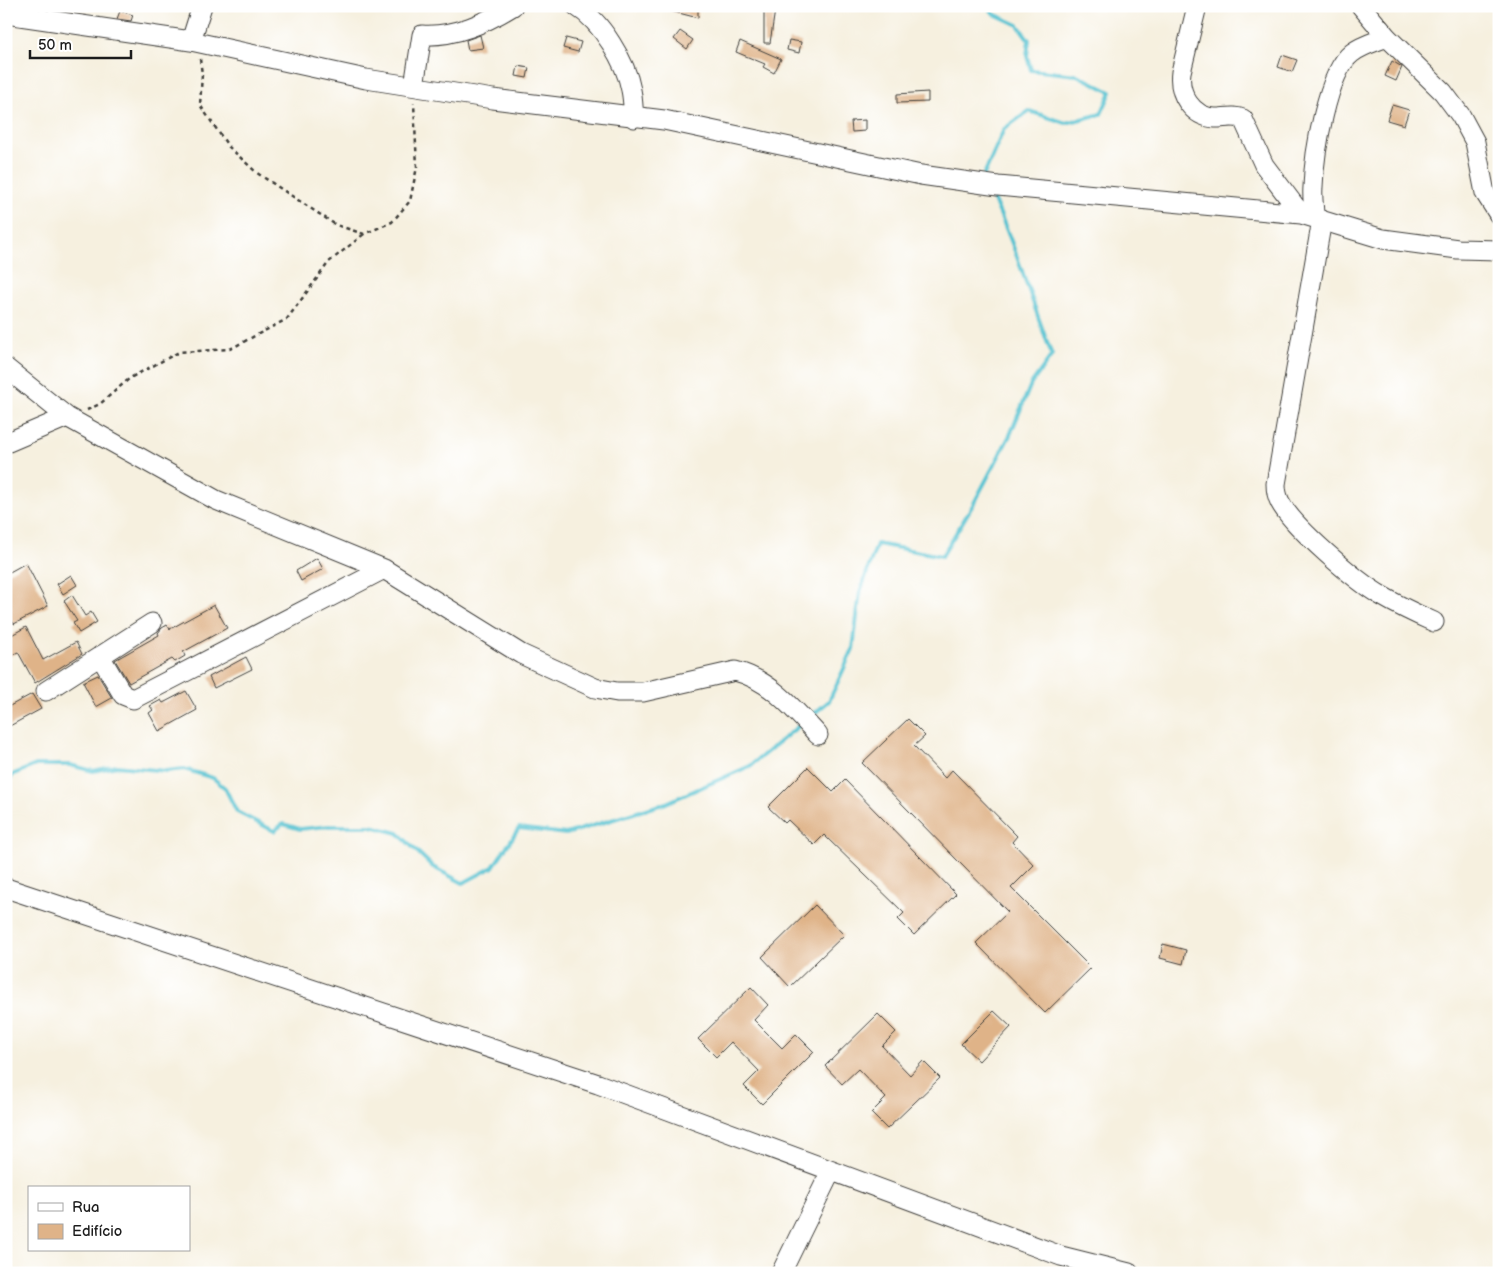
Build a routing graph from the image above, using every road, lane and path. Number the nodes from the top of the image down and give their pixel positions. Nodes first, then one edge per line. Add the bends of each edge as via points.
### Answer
1 (202, 6) edge
2 (513, 6) edge
3 (576, 6) edge
4 (1197, 6) edge
5 (1361, 6) edge
6 (6, 14) edge
7 (1387, 37) junction
8 (191, 41) junction
9 (414, 86) junction
10 (634, 118) junction
11 (1499, 215) edge
12 (1312, 217) junction
13 (364, 234) junction
14 (1499, 250) edge
15 (6, 368) edge
16 (67, 417) junction
17 (6, 443) edge
18 (384, 569) junction
19 (1434, 622) dead end
20 (152, 623) dead end
21 (100, 656) junction
22 (46, 691) dead end
23 (813, 730) dead end
24 (6, 888) edge
25 (831, 1171) junction
26 (781, 1273) edge
27 (1129, 1273) edge

1 - 8 street
2 - 9 street via 474,26 442,36 422,35
3 - 10 street via 608,38 632,91
4 - 12 street via 1180,72 1181,91 1192,107 1204,115 1243,119 1264,165
5 - 7 street
6 - 8 street
7 - 11 street via 1443,92 1461,116 1475,142 1485,193
7 - 12 street via 1352,53 1336,74 1329,92 1314,168
8 - 9 street via 366,79
8 - 13 path via 200,57 200,105 228,146 257,173 336,225
9 - 10 street
9 - 13 path via 417,167 410,201 392,222
10 - 12 street via 685,124 921,175 989,185
12 - 14 street via 1383,239 1458,249
12 - 19 street via 1276,494 1288,514 1317,544 1359,579 1380,596
13 - 16 path via 329,262 287,319 230,349 179,352 130,378 100,404
15 - 16 street
16 - 17 street
16 - 18 street via 216,500
18 - 21 street via 133,699 123,695
18 - 23 street via 521,654 595,688 643,692 734,671 761,681
20 - 21 street
21 - 22 street
24 - 25 street via 598,1084
25 - 26 street
25 - 27 street via 1061,1256

